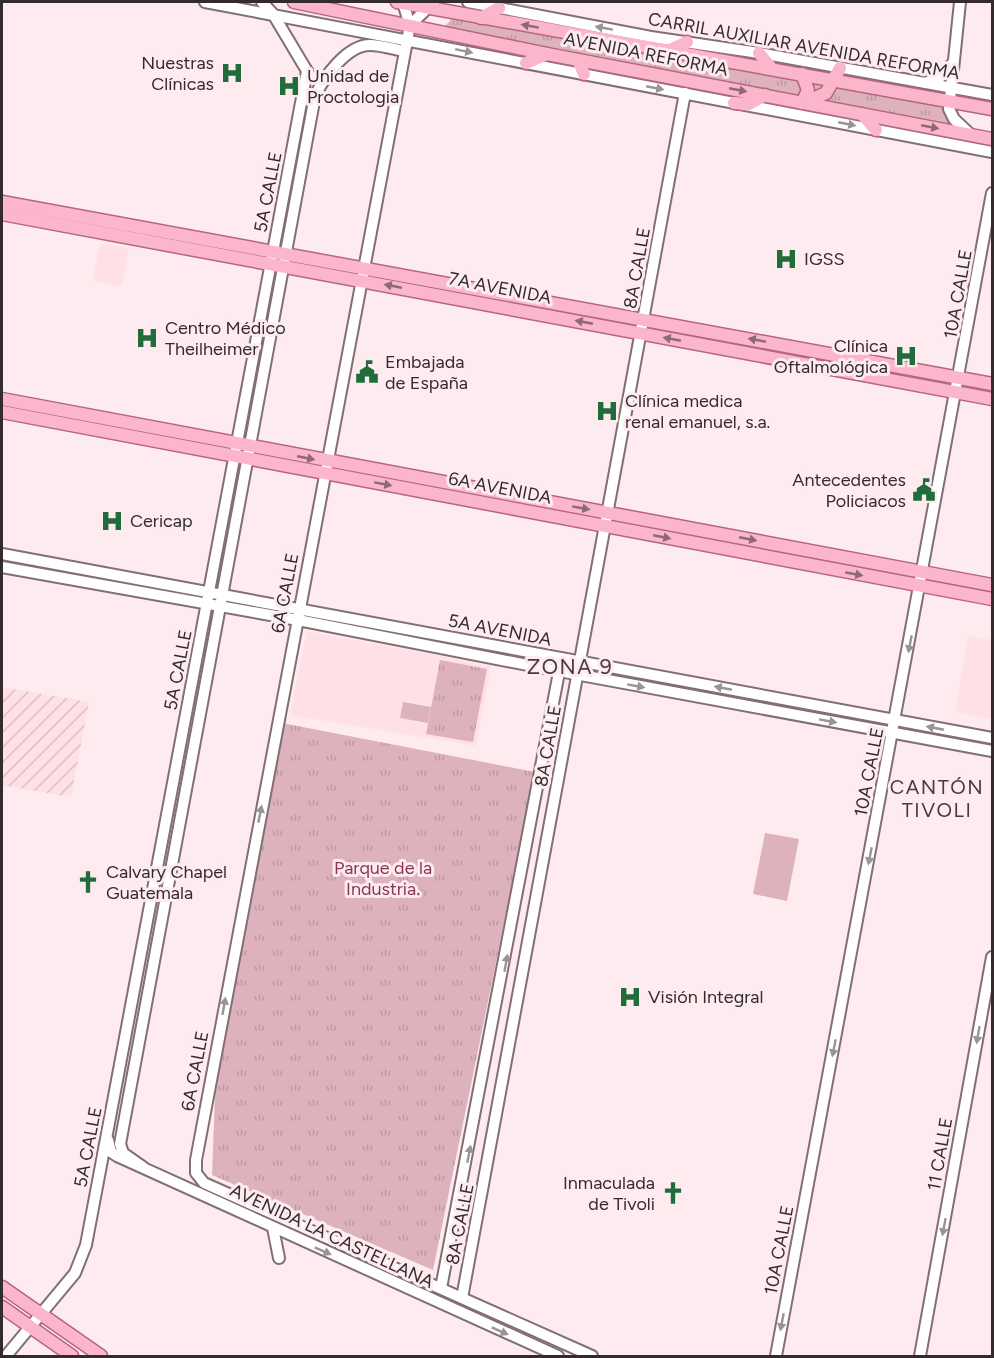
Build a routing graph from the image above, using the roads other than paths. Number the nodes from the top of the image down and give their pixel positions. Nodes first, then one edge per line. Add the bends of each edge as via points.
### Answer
1 (205, 2) edge
2 (262, 2) edge
3 (294, 2) edge
4 (400, 2) edge
5 (468, 2) edge
6 (960, 2) edge
7 (432, 5) edge
8 (499, 8) junction
9 (273, 14) junction
10 (482, 18) junction
11 (410, 25) junction
12 (406, 40) junction
13 (687, 42) junction
14 (404, 51) junction
15 (668, 51) junction
16 (759, 53) junction
17 (547, 54) junction
18 (578, 60) junction
19 (526, 63) junction
20 (953, 63) junction
21 (772, 69) junction
22 (307, 71) junction
23 (584, 74) junction
24 (802, 74) junction
25 (838, 74) junction
26 (922, 83) junction
27 (685, 93) junction
28 (950, 94) junction
29 (765, 95) junction
30 (993, 95) edge
31 (315, 96) junction
32 (734, 103) junction
33 (802, 103) junction
34 (993, 109) edge
35 (862, 114) junction
36 (876, 130) junction
37 (969, 134) junction
38 (993, 139) edge
39 (993, 151) edge
40 (993, 193) edge
41 (2, 202) edge
42 (2, 214) edge
43 (279, 254) junction
44 (277, 267) junction
45 (362, 274) junction
46 (644, 319) junction
47 (642, 333) junction
48 (959, 377) junction
49 (993, 384) edge
50 (957, 393) junction
51 (2, 399) edge
52 (993, 399) edge
53 (2, 412) edge
54 (243, 445) junction
55 (241, 458) junction
56 (326, 468) junction
57 (608, 513) junction
58 (605, 526) junction
59 (2, 554) edge
60 (2, 567) edge
61 (923, 572) junction
62 (993, 585) edge
63 (921, 586) junction
64 (209, 593) junction
65 (221, 595) junction
66 (993, 599) edge
67 (207, 604) junction
68 (219, 607) junction
69 (298, 615) junction
70 (562, 658) junction
71 (580, 662) junction
72 (560, 672) junction
73 (578, 675) junction
74 (751, 693) junction
75 (749, 706) junction
76 (895, 720) junction
77 (893, 733) junction
78 (993, 738) edge
79 (993, 751) edge
80 (993, 957) edge
81 (107, 1133) junction
82 (143, 1167) junction
83 (195, 1167) joint
84 (297, 1223) junction
85 (273, 1228) junction
86 (290, 1236) junction
87 (279, 1258) dead end
88 (2, 1287) edge
89 (441, 1288) junction
90 (418, 1293) junction
91 (462, 1298) junction
92 (2, 1307) edge
93 (40, 1314) junction
94 (30, 1327) junction
95 (6, 1356) edge
96 (72, 1356) edge
97 (101, 1356) edge
98 (558, 1356) edge
99 (592, 1356) edge
100 (776, 1356) edge
101 (920, 1356) edge

1 - 9 street
2 - 9 street, 5A CALLE
3 - 11 main road, AVENIDA REFORMA
4 - 7 main road, AVENIDA REFORMA
4 - 11 street
5 - 8 street, CARRIL AUXILIAR AVENIDA REFORMA
6 - 20 street
7 - 10 main road, AVENIDA REFORMA
7 - 11 street
8 - 10 main road
13 -> 8 street, CARRIL AUXILIAR AVENIDA REFORMA
9 - 12 street
9 - 22 street, 5A CALLE
15 -> 10 main road, AVENIDA REFORMA
11 - 12 street, 6A CALLE
11 - 17 main road, AVENIDA REFORMA
12 - 14 street, 6A CALLE
12 -> 19 street
13 - 15 main road
13 - 16 street, CARRIL AUXILIAR AVENIDA REFORMA
14 - 31 street, 5A CALLE via 373,45 359,47 331,72
14 - 45 street, 6A CALLE
15 - 21 main road, AVENIDA REFORMA
16 - 21 main road
16 - 25 street, CARRIL AUXILIAR AVENIDA REFORMA
17 - 18 main road, AVENIDA REFORMA
17 - 19 main road
18 - 23 main road
18 -> 29 main road, AVENIDA REFORMA
19 - 23 street
20 - 26 street via 940,77
20 - 28 street
21 - 24 main road, AVENIDA REFORMA
22 - 31 street, 5A CALLE
22 - 43 street, 5A CALLE
23 -> 27 street
24 - 25 main road, AVENIDA REFORMA
24 - 33 main road via 808,90
25 - 26 street, CARRIL AUXILIAR AVENIDA REFORMA
25 - 28 main road, AVENIDA REFORMA
25 - 33 main road via 821,97
26 - 28 street, CARRIL AUXILIAR AVENIDA REFORMA
27 - 32 street
27 - 46 street, 8A CALLE
28 - 30 street, CARRIL AUXILIAR AVENIDA REFORMA
28 - 34 main road, AVENIDA REFORMA
28 - 37 street via 951,114
29 - 32 main road via 749,104
29 - 33 main road, AVENIDA REFORMA
31 - 43 street, 5A CALLE
32 -> 36 street
33 - 35 main road, AVENIDA REFORMA
35 - 36 main road
35 -> 37 main road, AVENIDA REFORMA
36 - 39 street
37 - 38 main road, AVENIDA REFORMA
37 - 39 street
40 - 48 street, 10A CALLE
41 - 43 main road, 7A AVENIDA
42 - 44 main road, 7A AVENIDA
43 - 44 street, 5A CALLE
43 - 45 main road, 7A AVENIDA
44 - 45 main road, 7A AVENIDA
44 - 54 street, 5A CALLE
45 - 46 main road, 7A AVENIDA
47 -> 45 main road, 7A AVENIDA
45 - 56 street, 6A CALLE
46 - 47 street, 8A CALLE
48 -> 46 main road, 7A AVENIDA
50 -> 47 main road, 7A AVENIDA
47 - 57 street, 8A CALLE
48 - 49 main road, 7A AVENIDA
48 - 50 street, 10A CALLE
50 - 52 main road, 7A AVENIDA
50 - 61 street, 10A CALLE
51 - 54 main road, 6A AVENIDA
53 - 55 main road, 6A AVENIDA
54 - 55 street, 5A CALLE
54 -> 56 main road, 6A AVENIDA
55 - 56 main road, 6A AVENIDA
55 - 64 street, 5A CALLE
55 - 65 street, 5A CALLE
56 -> 57 main road, 6A AVENIDA
56 -> 58 main road, 6A AVENIDA
56 - 69 street, 6A CALLE
57 - 58 street, 8A CALLE
57 -> 61 main road, 6A AVENIDA
58 -> 63 main road, 6A AVENIDA
58 - 71 street, 8A CALLE
59 - 64 street, 5A AVENIDA
60 - 67 street, 5A AVENIDA
61 - 62 main road, 6A AVENIDA
61 - 63 street, 10A CALLE
63 - 66 main road, 6A AVENIDA
63 -> 76 street, 10A CALLE
64 - 65 street, 5A AVENIDA
64 - 67 street, 5A CALLE
65 - 68 street, 5A CALLE
65 - 69 street, 5A AVENIDA
67 - 68 street, 5A AVENIDA
67 - 81 street, 5A CALLE
68 - 69 street, 5A AVENIDA
68 - 82 street, 5A CALLE via 120,1144 123,1153
69 - 70 street, 5A AVENIDA
69 - 72 street, 5A AVENIDA
83 -> 69 street, 6A CALLE
70 - 71 street, 5A AVENIDA
70 - 72 street, 8A CALLE
71 - 73 street, 8A CALLE
74 -> 71 street, 5A AVENIDA
72 - 73 street, 5A AVENIDA
89 -> 72 street, 8A CALLE
73 -> 75 street, 5A AVENIDA
73 - 91 street, 8A CALLE
74 - 75 street
74 - 76 street, 5A AVENIDA
75 -> 77 street, 5A AVENIDA
76 - 77 street, 10A CALLE
78 -> 76 street, 5A AVENIDA
77 - 79 street, 5A AVENIDA
77 -> 100 street, 10A CALLE
80 -> 101 street, 11 CALLE
81 - 82 street, AVENIDA LA CASTELLANA via 113,1154
81 - 93 street, 5A CALLE via 86,1245 75,1273
82 - 85 street, AVENIDA LA CASTELLANA
83 - 84 street, AVENIDA LA CASTELLANA via 204,1183
84 - 86 street via 289,1226
84 - 89 street, AVENIDA LA CASTELLANA
85 - 86 street, AVENIDA LA CASTELLANA
85 - 87 street
86 -> 90 street, AVENIDA LA CASTELLANA
88 - 93 main road
89 - 90 street
89 - 91 street, AVENIDA LA CASTELLANA
90 - 91 street via 448,1301
90 -> 98 street, AVENIDA LA CASTELLANA
91 - 99 street, AVENIDA LA CASTELLANA
92 - 94 main road
93 - 94 street, 5A CALLE
93 - 97 main road
94 - 95 street, 5A CALLE
94 - 96 main road

